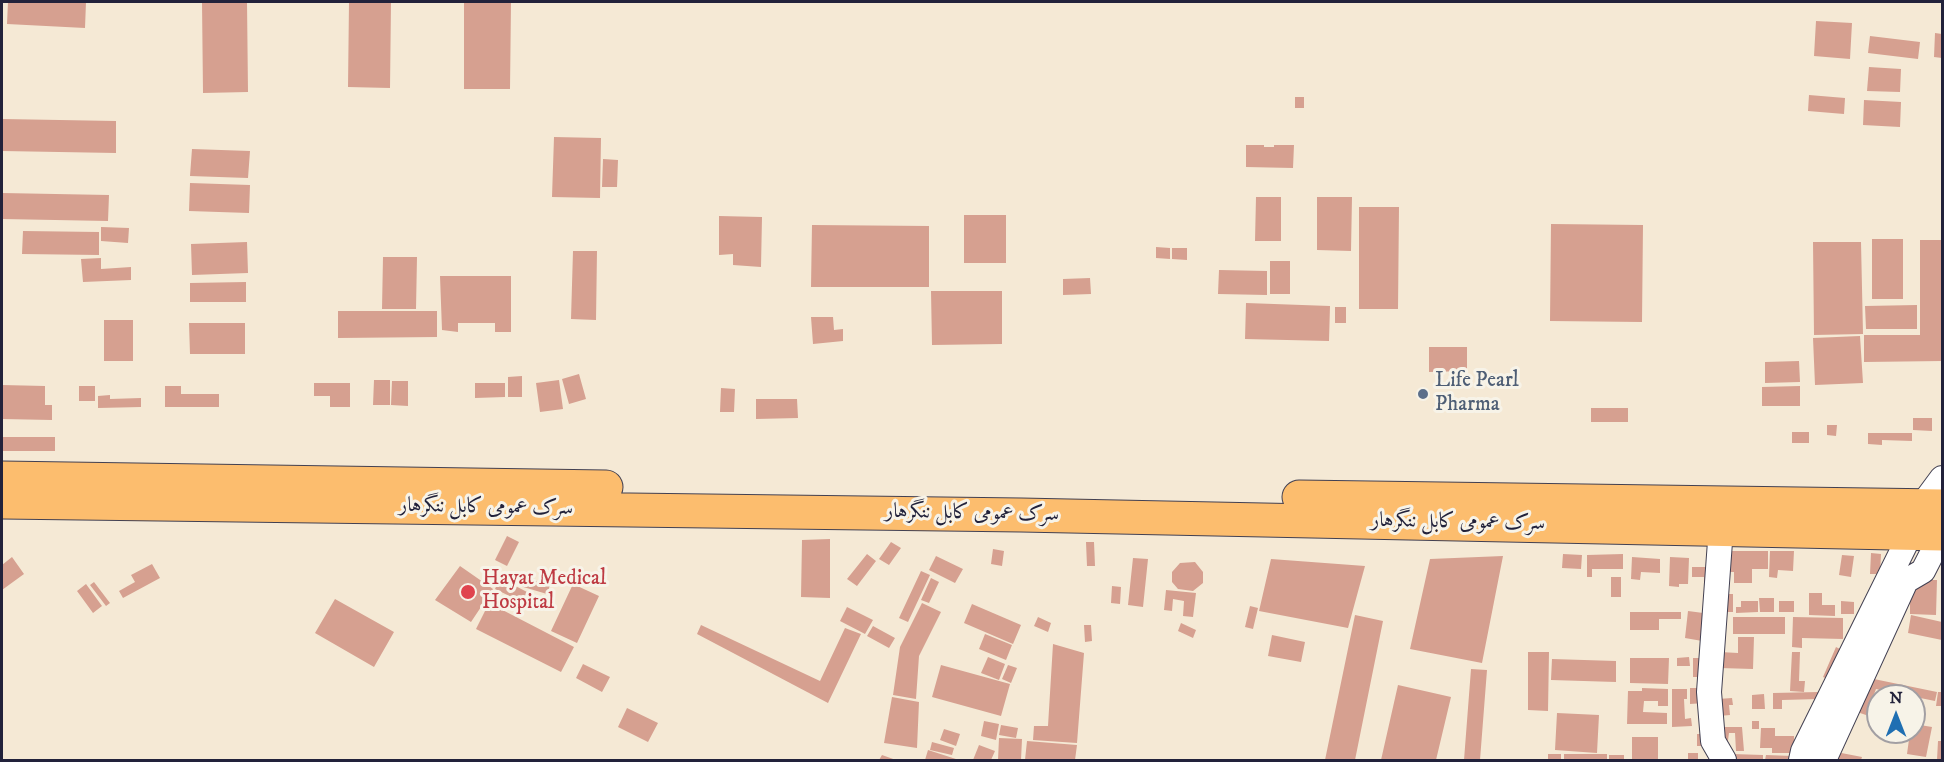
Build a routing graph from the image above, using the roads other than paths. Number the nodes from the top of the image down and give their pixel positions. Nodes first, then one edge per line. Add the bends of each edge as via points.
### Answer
1 (2, 478) edge
2 (1942, 478) edge
3 (300, 494) junction
4 (2, 502) edge
5 (1388, 510) junction
6 (1925, 514) edge
7 (1721, 528) junction
8 (1942, 534) edge
9 (1724, 760) edge
10 (1801, 760) edge
11 (1824, 760) edge

1 - 3 highway, سرک عمومی کابل ننگرهار via 120,481
2 - 6 street
3 - 4 highway, سرک عمومی کابل ننگرهار
3 - 5 highway, سرک عمومی کابل ننگرهار
5 - 6 highway, سرک عمومی کابل ننگرهار
5 - 7 highway, سرک عمومی کابل ننگرهار
6 - 7 highway, سرک عمومی کابل ننگرهار
6 - 8 highway, سرک عمومی کابل ننگرهار
6 - 10 street
7 - 9 street via 1709,692 1713,741
8 - 11 street via 1923,571 1906,581

